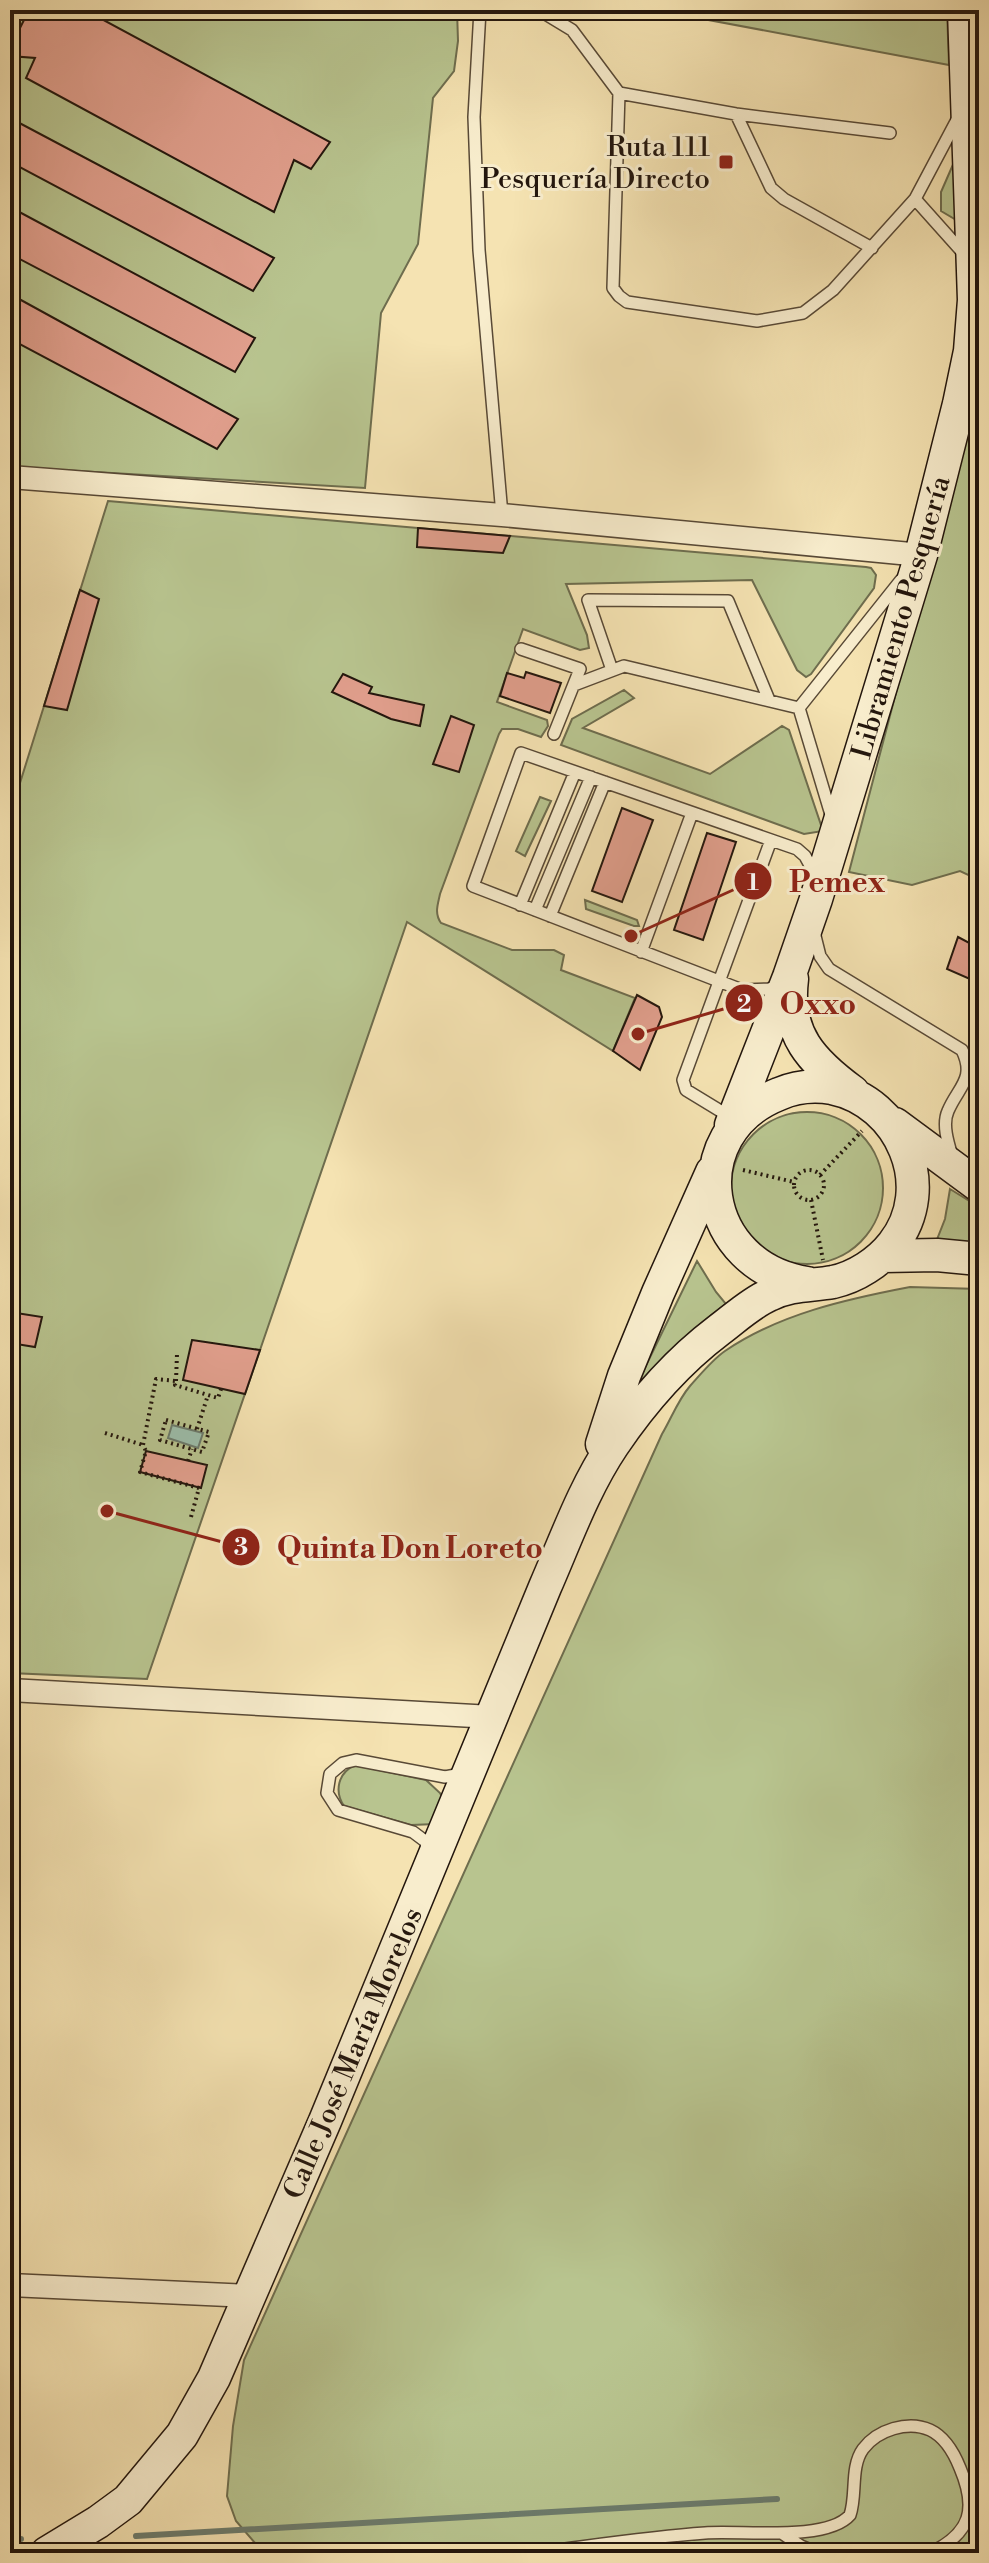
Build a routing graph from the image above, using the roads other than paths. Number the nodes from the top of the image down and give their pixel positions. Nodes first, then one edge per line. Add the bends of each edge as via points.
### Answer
1 (480, 10) edge
2 (539, 10) edge
3 (964, 10) edge
4 (619, 93) junction
5 (968, 98) junction
6 (736, 114) junction
7 (890, 133) dead end
8 (915, 199) junction
9 (872, 248) junction
10 (974, 265) junction
11 (10, 477) edge
12 (502, 515) junction
13 (921, 555) junction
14 (521, 649) dead end
15 (612, 670) junction
16 (574, 685) junction
17 (769, 700) junction
18 (799, 708) junction
19 (554, 734) dead end
20 (575, 772) junction
21 (591, 777) junction
22 (605, 782) junction
23 (692, 813) junction
24 (771, 840) junction
25 (824, 840) junction
26 (791, 847) junction
27 (818, 892) junction
28 (520, 905) junction
29 (535, 910) junction
30 (550, 916) junction
31 (641, 952) junction
32 (792, 969) junction
33 (721, 983) junction
34 (742, 990) junction
35 (765, 1038) junction
36 (879, 1112) junction
37 (723, 1147) junction
38 (971, 1180) edge
39 (883, 1256) junction
40 (979, 1259) edge
41 (817, 1283) junction
42 (583, 1500) junction
43 (10, 1690) edge
44 (492, 1717) junction
45 (472, 1767) junction
46 (432, 1862) junction
47 (10, 2285) edge
48 (250, 2296) junction
49 (783, 2534) junction
50 (47, 2553) edge
51 (533, 2553) edge
52 (818, 2553) edge
53 (930, 2553) edge

1 - 12 lane via 474,117 479,250
2 - 4 lane via 572,30
3 - 5 main road, Libramiento Pesquería
4 - 6 lane
4 - 9 lane via 613,288 627,302 757,321 803,313
5 - 8 lane
5 - 10 main road, Libramiento Pesquería
6 - 7 lane
6 - 9 lane via 771,188
8 - 9 lane
8 - 10 lane
10 - 13 main road, Libramiento Pesquería via 970,351
11 - 12 street
12 - 13 street
13 - 18 lane
13 - 25 main road, Libramiento Pesquería
14 - 16 lane via 580,669
15 - 16 lane
15 - 17 lane via 624,666
15 - 17 lane via 588,600 728,601
16 - 19 lane
17 - 18 lane
18 - 25 lane
20 - 21 lane
20 - 28 lane
20 - 28 lane via 521,753 473,886
21 - 22 lane
21 - 29 lane
22 - 23 lane
22 - 30 lane
23 - 24 lane
23 - 31 lane
24 - 26 lane
24 - 33 lane
25 - 26 lane
25 - 27 main road, Libramiento Pesquería
26 - 27 lane via 805,856
27 - 32 main road, Libramiento Pesquería
27 - 38 lane via 816,946 829,969 962,1050 967,1078 946,1125 949,1148
28 - 29 lane
29 - 30 lane
30 - 31 lane
31 - 33 lane
32 - 34 lane via 776,987
32 - 35 main road
32 - 36 main road via 791,1004 806,1050
33 - 34 lane
33 - 37 lane via 683,1080
34 - 35 lane via 762,1009
35 - 37 main road
36 - 37 main road via 852,1094 831,1088 787,1091 748,1111
36 - 38 main road
36 - 39 main road via 907,1150 913,1187 905,1225
37 - 41 main road via 715,1190 729,1235 762,1269
37 - 42 main road via 624,1376
39 - 40 main road
39 - 41 main road via 860,1272
41 - 42 main road via 766,1296 693,1350 612,1446
42 - 44 main road, Calle José María Morelos
43 - 44 street
44 - 45 main road, Calle José María Morelos
45 - 46 main road, Calle José María Morelos
45 - 46 lane via 445,1777 353,1760 330,1774 327,1793 338,1810 420,1836
46 - 48 main road, Calle José María Morelos
47 - 48 street
48 - 50 main road, Calle José María Morelos via 199,2406 152,2473 113,2511
49 - 51 lane via 707,2532
49 - 52 lane
49 - 53 lane via 845,2521 853,2506 855,2472 863,2450 887,2431 916,2427 929,2429 949,2446 971,2501 962,2528

